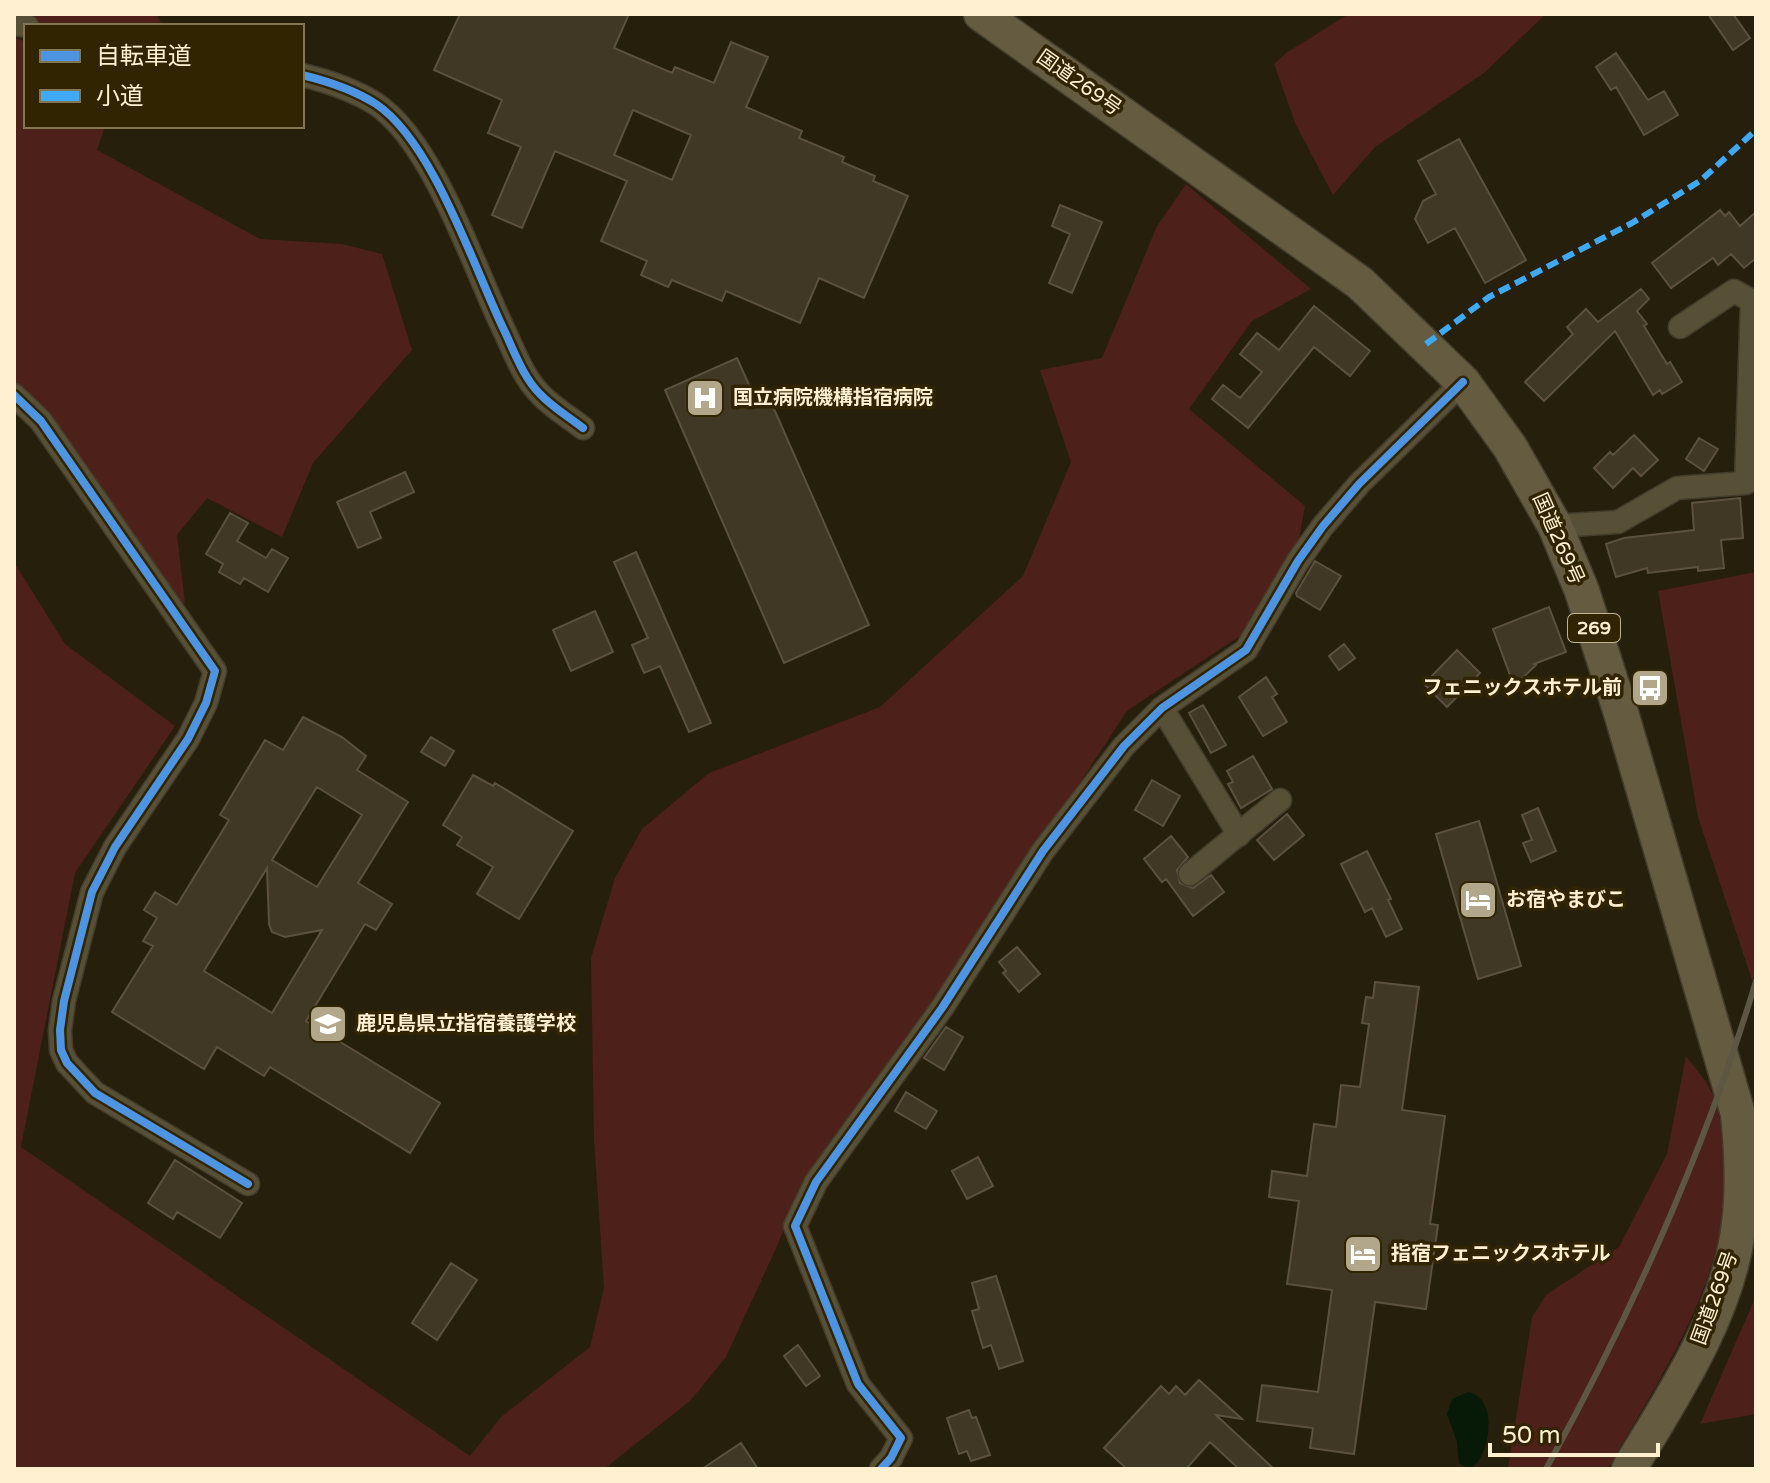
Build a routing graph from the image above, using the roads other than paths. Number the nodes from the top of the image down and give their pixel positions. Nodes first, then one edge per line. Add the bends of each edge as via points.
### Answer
1 (981, 14) edge
2 (304, 75) edge
3 (1680, 327) dead end
4 (1463, 382) junction
5 (14, 395) edge
6 (583, 428) dead end
7 (1555, 526) junction
8 (1162, 708) junction
9 (1280, 800) dead end
10 (1239, 835) junction
11 (1190, 874) dead end
12 (248, 1184) dead end
13 (881, 1469) edge
14 (1629, 1469) edge

1 - 4 highway, 国道269号 / 269 via 1360,283
2 - 6 street via 377,105 411,140 449,206 524,371 539,394
3 - 7 street via 1734,291 1752,301 1746,483 1677,488 1618,522
4 - 7 highway, 国道269号 / 269 via 1510,447
4 - 8 street via 1323,526 1246,650
5 - 12 street via 41,421 215,671 188,739 115,847 92,892 64,1001 61,1050 74,1074 95,1093
7 - 14 highway, 国道269号 / 269 via 1622,716 1738,1114 1742,1152 1738,1232 1727,1278 1705,1335
8 - 10 street
8 - 13 street via 1124,746 1043,851 942,1008 816,1182 795,1226 858,1384 901,1438
9 - 10 street
10 - 11 street

